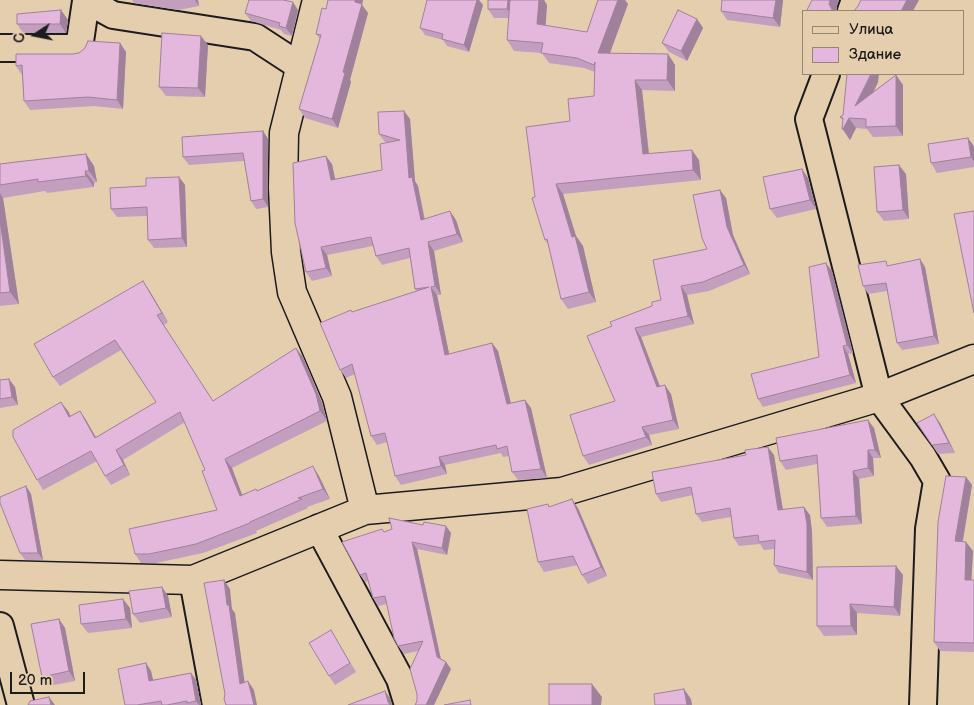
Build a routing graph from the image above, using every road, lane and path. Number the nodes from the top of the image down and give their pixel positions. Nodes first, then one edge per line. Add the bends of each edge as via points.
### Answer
1 (86, 0) edge
2 (317, 0) edge
3 (0, 48) edge
4 (301, 67) junction
5 (826, 75) edge
6 (974, 359) edge
7 (879, 397) junction
8 (365, 510) junction
9 (319, 528) junction
10 (0, 575) edge
11 (192, 580) junction
12 (0, 626) edge
13 (20, 705) edge
14 (216, 705) edge
15 (408, 705) edge
16 (923, 705) edge

1 - 3 street via 80,48
1 - 4 street via 113,15 256,37
2 - 4 street
4 - 8 street via 284,133 286,252 292,292 337,397
5 - 7 street via 808,119
6 - 7 street
7 - 8 street via 562,492
7 - 16 street via 937,481 929,529
8 - 9 street
9 - 11 street
9 - 15 street via 400,679
10 - 11 street
11 - 14 street
12 - 13 street

